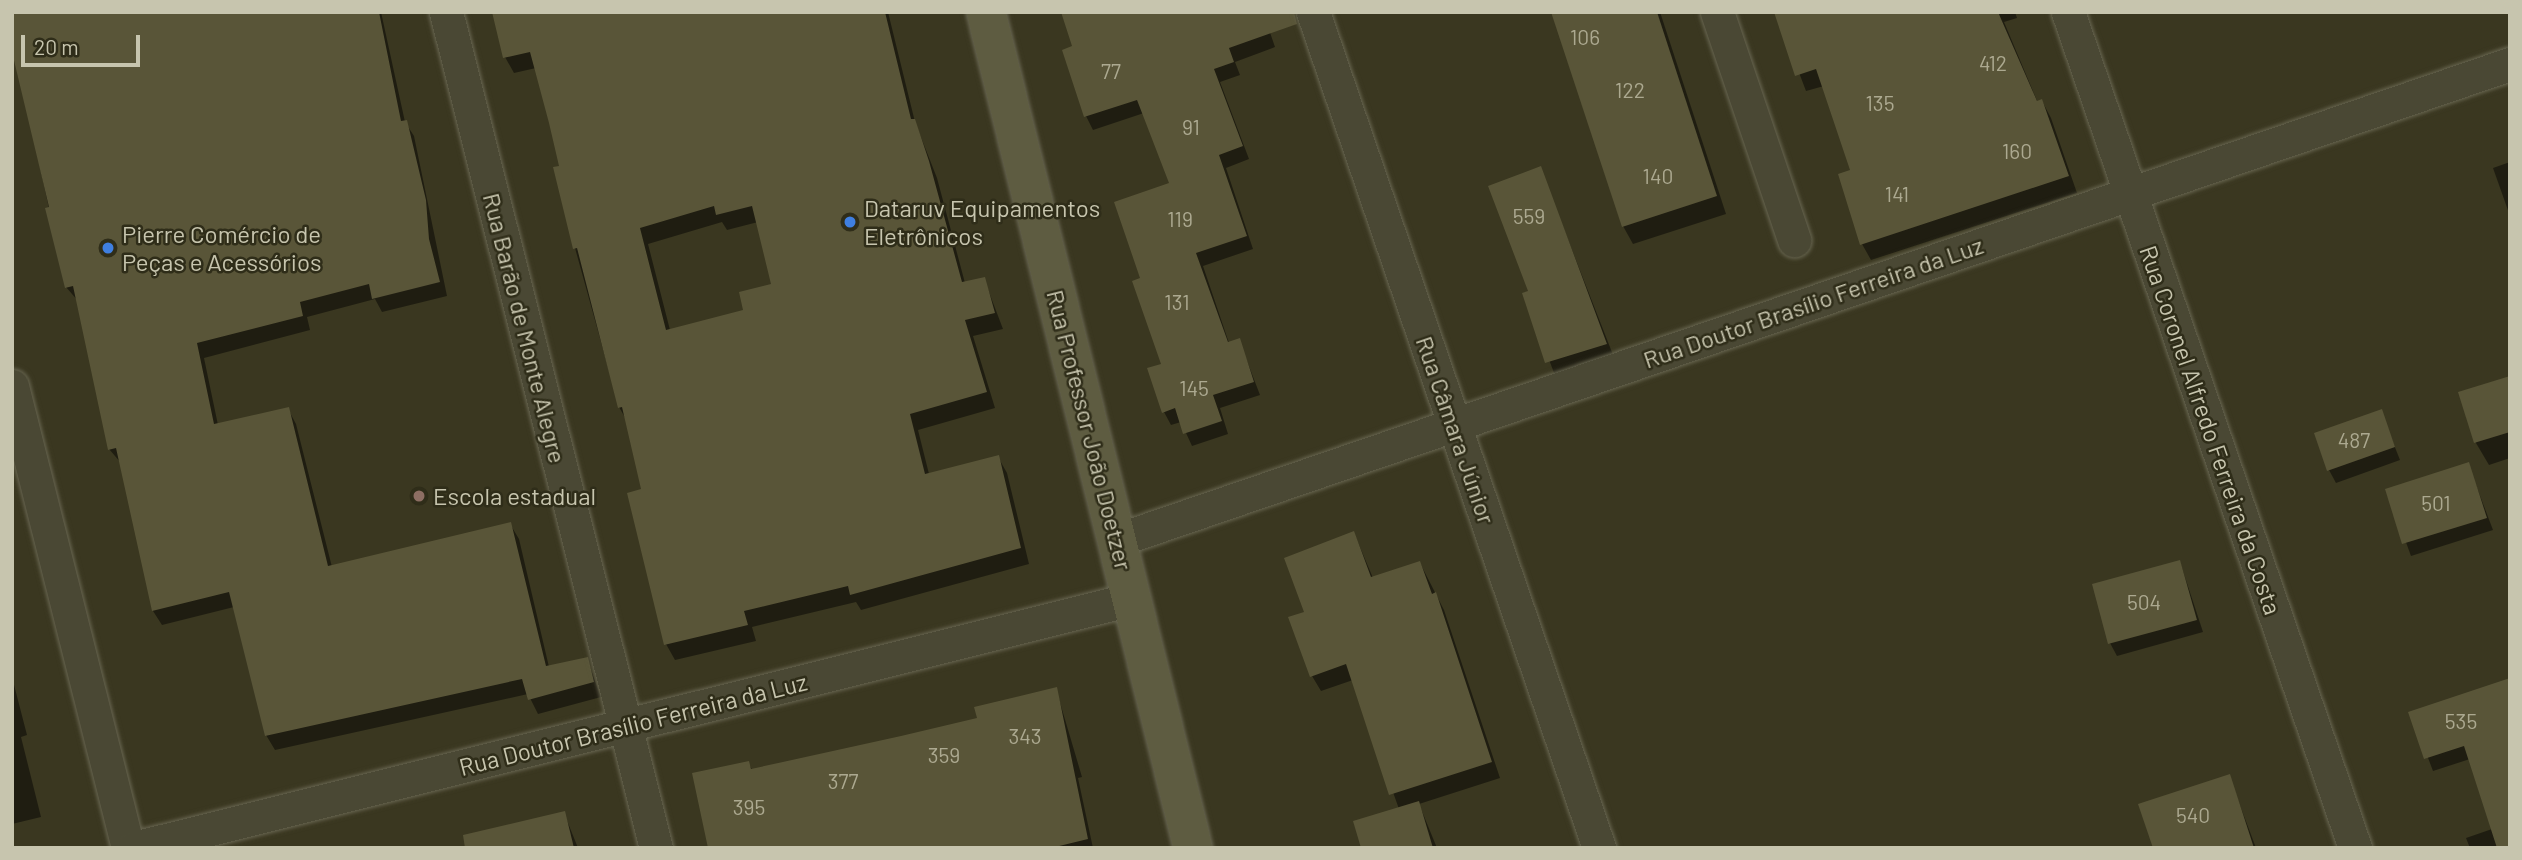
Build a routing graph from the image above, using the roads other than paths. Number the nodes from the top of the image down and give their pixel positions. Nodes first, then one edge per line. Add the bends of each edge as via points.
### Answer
1 (446, 12) edge
2 (986, 12) edge
3 (1313, 12) edge
4 (1717, 12) edge
5 (2067, 12) edge
6 (2510, 64) edge
7 (2130, 194) junction
8 (1794, 240) dead end
9 (12, 386) edge
10 (1454, 425) junction
11 (1117, 540) junction
12 (1132, 600) junction
13 (625, 725) junction
14 (128, 848) edge
15 (134, 848) edge
16 (656, 848) edge
17 (1194, 848) edge
18 (1599, 848) edge
19 (2355, 848) edge

1 - 13 street, Rua Barão de Monte Alegre
2 - 11 main road, Rua Professor João Doetzer
3 - 10 street, Rua Câmara Júnior
4 - 8 street
5 - 7 street, Rua Coronel Alfredo Ferreira da Costa
6 - 7 street, Rua Doutor Brasílio Ferreira da Luz
7 - 10 street, Rua Doutor Brasílio Ferreira da Luz
7 - 19 street, Rua Coronel Alfredo Ferreira da Costa
9 - 14 street
10 - 11 street, Rua Doutor Brasílio Ferreira da Luz
10 - 18 street, Rua Câmara Júnior
11 - 12 main road, Rua Professor João Doetzer
12 - 13 street, Rua Doutor Brasílio Ferreira da Luz
12 - 17 main road, Rua Professor João Doetzer
13 - 15 street, Rua Doutor Brasílio Ferreira da Luz
13 - 16 street, Rua Barão de Monte Alegre

